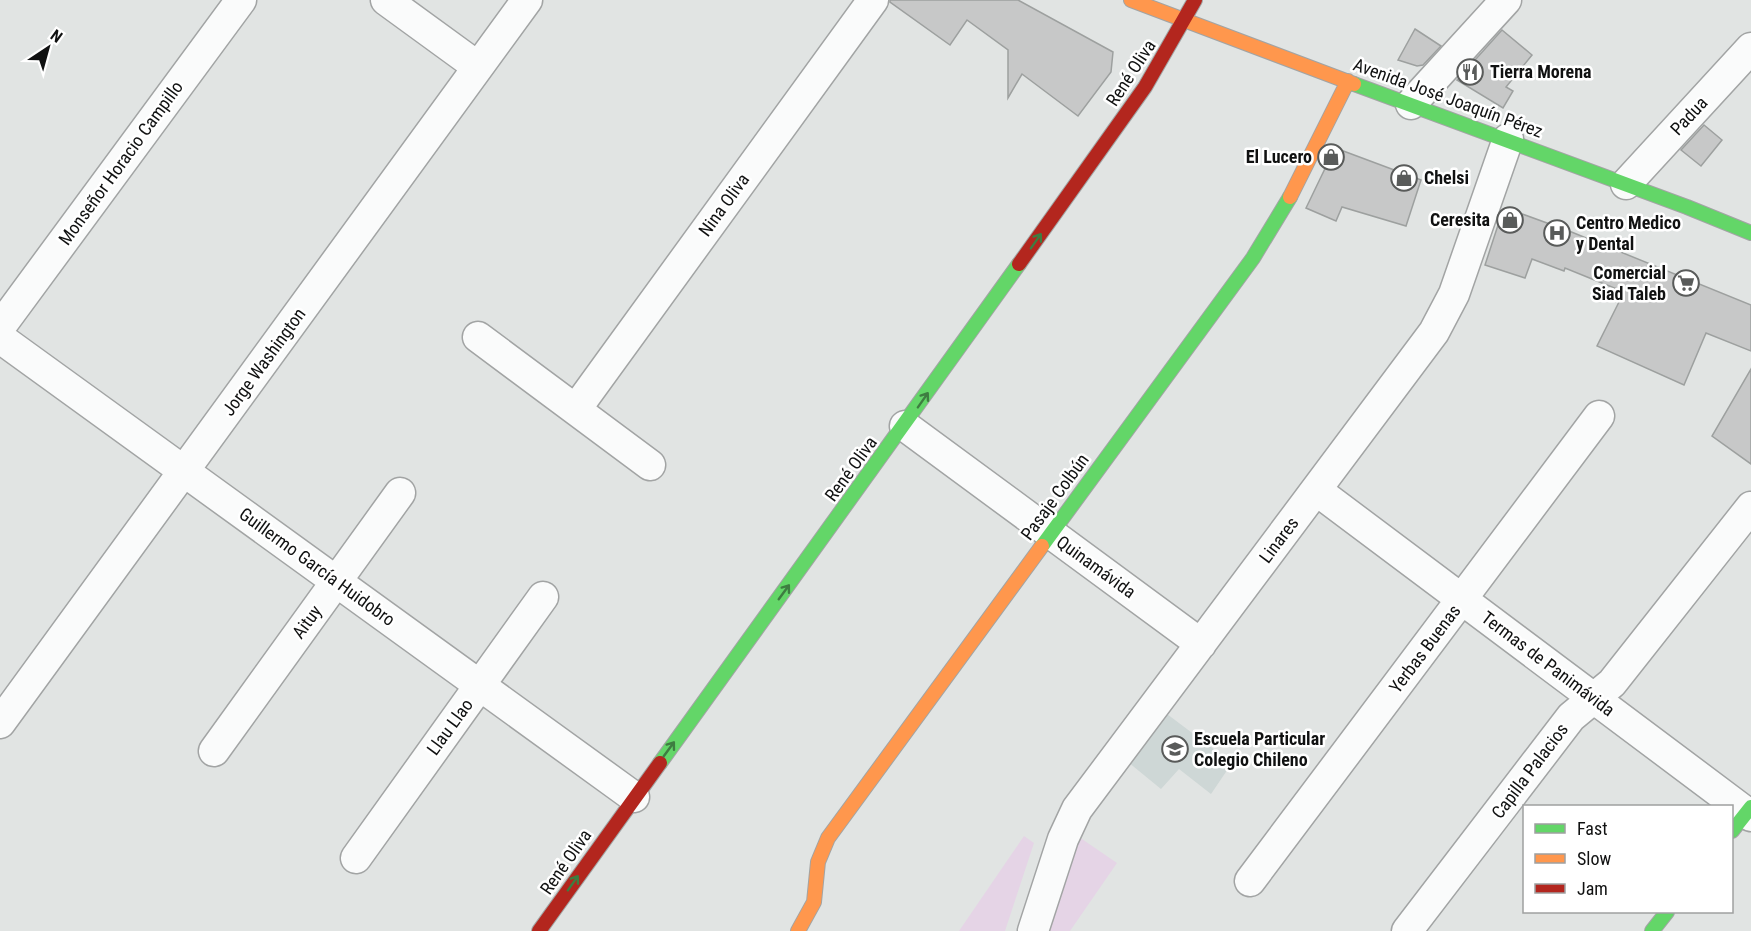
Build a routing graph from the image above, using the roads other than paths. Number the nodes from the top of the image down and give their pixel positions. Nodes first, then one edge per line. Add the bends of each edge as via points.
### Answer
1 (241, 0) edge
2 (386, 0) edge
3 (527, 0) edge
4 (873, 0) edge
5 (1131, 0) edge
6 (1195, 0) edge
7 (1506, 0) edge
8 (1183, 21) junction
9 (1751, 48) edge
10 (478, 67) junction
11 (1348, 81) junction
12 (1411, 104) junction
13 (1508, 139) junction
14 (1626, 184) junction
15 (1751, 234) edge
16 (0, 327) edge
17 (478, 337) dead end
18 (0, 338) edge
19 (576, 409) junction
20 (1599, 416) dead end
21 (904, 426) junction
22 (650, 465) dead end
23 (184, 471) junction
24 (1316, 490) junction
25 (400, 493) dead end
26 (1751, 507) edge
27 (1051, 533) junction
28 (337, 581) junction
29 (543, 597) dead end
30 (1462, 600) junction
31 (1201, 644) junction
32 (480, 685) junction
33 (1593, 698) junction
34 (0, 723) edge
35 (214, 751) dead end
36 (634, 796) junction
37 (1730, 805) edge
38 (1733, 808) edge
39 (1745, 817) edge
40 (356, 858) dead end
41 (1250, 881) dead end
42 (1666, 913) edge
43 (539, 931) edge
44 (798, 931) edge
45 (1033, 931) edge
46 (1407, 931) edge
47 (1652, 931) edge

1 - 16 street, Monseñor Horacio Campillo
2 - 10 street
3 - 10 street, Jorge Washington
4 - 19 street, Nina Oliva
5 - 8 street, Avenida José Joaquín Pérez
6 - 8 street, René Oliva
7 - 12 street
8 - 11 street, Avenida José Joaquín Pérez
21 -> 8 street, René Oliva via 1145,87
9 - 14 street, Padua
10 - 23 street, Jorge Washington
11 - 12 street, Avenida José Joaquín Pérez
11 - 27 street, Pasaje Colbún via 1268,236
12 - 13 street, Avenida José Joaquín Pérez
13 - 14 street, Avenida José Joaquín Pérez
13 - 24 street, Linares via 1445,314
14 - 15 street, Avenida José Joaquín Pérez
17 - 19 street
18 - 23 street, Guillermo García Huidobro
19 - 22 street
20 - 30 street, Yerbas Buenas
21 - 27 street, Quinamávida
36 -> 21 street, René Oliva
23 - 28 street, Guillermo García Huidobro
23 - 34 street, Jorge Washington
24 - 30 street, Termas de Panimávida
24 - 31 street, Linares
25 - 28 street, Aituy
26 - 33 street, Capilla Palacios via 1612,683
27 - 31 street, Quinamávida
27 - 44 street, Pasaje Colbún via 822,847 812,908
28 - 32 street, Guillermo García Huidobro
28 - 35 street, Aituy
29 - 32 street, Llau Llao
30 - 33 street, Termas de Panimávida
30 - 41 street, Yerbas Buenas
31 - 45 street, Linares via 1077,809
32 - 36 street, Guillermo García Huidobro
32 - 40 street, Llau Llao
33 - 37 street, Termas de Panimávida
33 - 46 street, Capilla Palacios via 1571,717
43 -> 36 street, René Oliva
38 - 39 street, Termas de Panimávida
42 - 47 street

